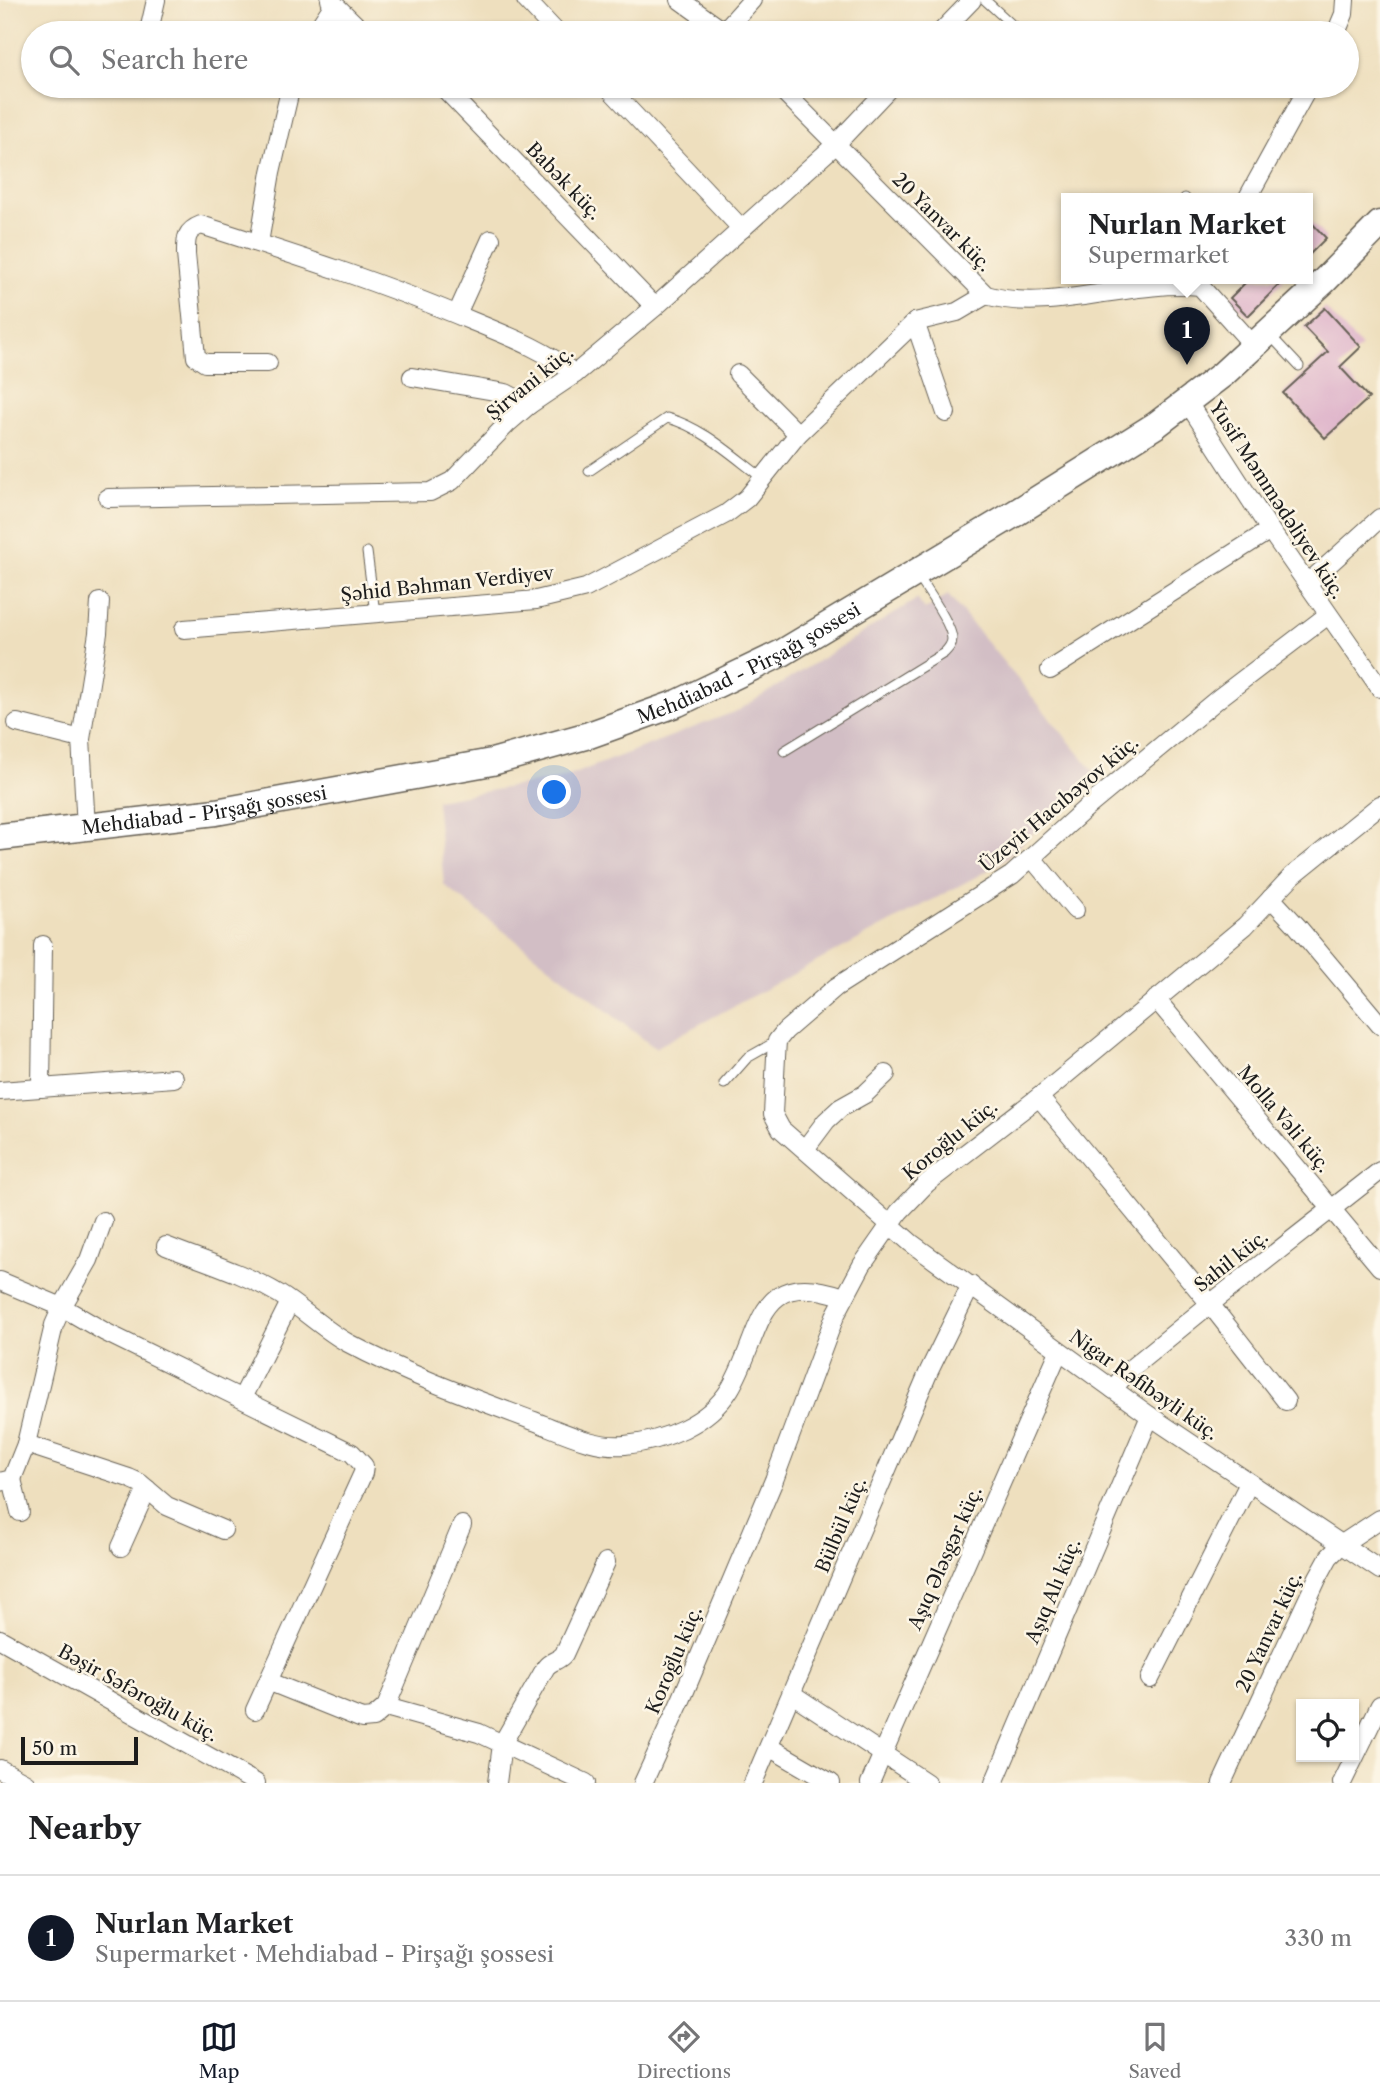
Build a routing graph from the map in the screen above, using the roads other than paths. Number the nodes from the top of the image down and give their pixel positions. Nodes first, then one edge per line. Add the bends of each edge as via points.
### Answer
1 (156, 0) edge
2 (526, 0) edge
3 (680, 0) edge
4 (752, 0) edge
5 (972, 0) edge
6 (985, 0) edge
7 (1345, 0) edge
8 (332, 2) edge
9 (151, 21) edge
10 (322, 21) edge
11 (352, 21) edge
12 (546, 21) edge
13 (710, 21) edge
14 (734, 21) edge
15 (952, 21) edge
16 (1008, 21) edge
17 (1341, 21) edge
18 (288, 98) edge
19 (454, 98) edge
20 (618, 98) edge
21 (790, 98) edge
22 (880, 98) edge
23 (1302, 98) edge
24 (835, 145) junction
25 (1250, 193) edge
26 (1380, 224) edge
27 (742, 229) junction
28 (491, 239) dead end
29 (259, 243) junction
30 (1146, 284) edge
31 (1204, 284) edge
32 (986, 295) junction
33 (655, 307) junction
34 (457, 314) junction
35 (915, 322) junction
36 (1261, 339) junction
37 (268, 363) dead end
38 (1299, 366) dead end
39 (575, 374) junction
40 (738, 374) dead end
41 (412, 377) dead end
42 (1188, 402) junction
43 (529, 405) junction
44 (946, 413) dead end
45 (798, 434) junction
46 (589, 471) dead end
47 (764, 479) junction
48 (108, 498) dead end
49 (1380, 518) edge
50 (1270, 530) junction
51 (367, 552) dead end
52 (916, 573) junction
53 (1307, 584) junction
54 (100, 602) dead end
55 (375, 613) junction
56 (1328, 615) junction
57 (184, 629) dead end
58 (1050, 670) dead end
59 (1377, 676) edge
60 (17, 723) dead end
61 (81, 739) junction
62 (784, 751) dead end
63 (1380, 805) edge
64 (86, 828) junction
65 (0, 837) edge
66 (1032, 858) junction
67 (1271, 898) junction
68 (1075, 910) dead end
69 (43, 945) dead end
70 (1156, 999) junction
71 (1380, 1026) edge
72 (777, 1041) junction
73 (886, 1074) dead end
74 (174, 1078) dead end
75 (724, 1084) dead end
76 (41, 1088) junction
77 (0, 1091) edge
78 (1038, 1097) junction
79 (805, 1149) junction
80 (1380, 1171) edge
81 (1332, 1208) junction
82 (103, 1222) dead end
83 (891, 1225) junction
84 (166, 1246) dead end
85 (1380, 1267) edge
86 (0, 1281) edge
87 (971, 1285) junction
88 (844, 1297) junction
89 (290, 1302) junction
90 (1210, 1304) junction
91 (62, 1307) junction
92 (1059, 1351) junction
93 (1113, 1389) junction
94 (242, 1398) junction
95 (1286, 1401) dead end
96 (1150, 1416) junction
97 (26, 1444) junction
98 (6, 1480) edge
99 (1249, 1482) junction
100 (146, 1489) junction
101 (20, 1512) dead end
102 (1380, 1519) edge
103 (462, 1525) dead end
104 (223, 1530) dead end
105 (1342, 1544) junction
106 (121, 1547) dead end
107 (607, 1562) dead end
108 (1380, 1570) edge
109 (0, 1639) edge
110 (1150, 1679) dead end
111 (270, 1682) junction
112 (792, 1695) junction
113 (1380, 1705) edge
114 (386, 1707) junction
115 (255, 1710) dead end
116 (502, 1744) junction
117 (769, 1747) junction
118 (884, 1753) junction
119 (0, 1769) edge
120 (26, 1783) edge
121 (256, 1783) edge
122 (497, 1783) edge
123 (586, 1783) edge
124 (643, 1783) edge
125 (753, 1783) edge
126 (831, 1783) edge
127 (870, 1783) edge
128 (927, 1783) edge
129 (994, 1783) edge
130 (1222, 1783) edge
131 (1342, 1783) edge

1 - 9 street
2 - 12 street
3 - 13 street
4 - 14 street
5 - 15 street
6 - 16 lane
7 - 17 street
8 - 10 street
8 - 11 street
18 - 29 street
19 - 33 street, Babək küç.
20 - 27 street
21 - 24 street, 20 Yanvar küç.
22 - 24 street, Şirvani küç.
23 - 25 street
24 - 27 street, Şirvani küç.
24 - 32 street, 20 Yanvar küç.
26 - 36 main road, Mehdiabad - Pirşağı şossesi
27 - 33 street, Şirvani küç.
28 - 34 street
29 - 34 street
29 - 37 street via 201,225 186,237 186,254 196,357 205,363
30 - 32 street, 20 Yanvar küç. via 1027,302
31 - 36 street, 20 Yanvar küç.
32 - 35 street via 957,313
33 - 39 street, Şirvani küç.
34 - 39 street via 555,358
35 - 44 street
35 - 45 street, Şəhid Bəhman Verdiyev
36 - 38 lane
36 - 42 main road, Mehdiabad - Pirşağı şossesi
39 - 43 street, Şirvani küç.
40 - 45 street
41 - 43 street via 506,393
42 - 50 street, Yusif Məmmədəliyev küç.
42 - 52 main road, Mehdiabad - Pirşağı şossesi
43 - 48 street, Şirvani küç. via 452,481 430,492
45 - 47 street, Şəhid Bəhman Verdiyev
46 - 47 lane via 667,418 710,439
47 - 55 street, Şəhid Bəhman Verdiyev via 726,514 586,588 536,600
49 - 53 street
50 - 53 street, Yusif Məmmədəliyev küç.
50 - 58 street
51 - 55 lane
52 - 62 lane via 936,603 952,644
52 - 64 main road, Mehdiabad - Pirşağı şossesi via 746,672 667,707 560,744 492,762 293,800
53 - 56 street, Yusif Məmmədəliyev küç.
54 - 61 street
55 - 57 street, Şəhid Bəhman Verdiyev
56 - 59 street, Yusif Məmmədəliyev küç.
56 - 66 street, Üzeyir Hacıbəyov küç. via 1085,808
60 - 61 street
61 - 64 street
63 - 67 street, Koroğlu küç. via 1305,863
64 - 65 main road, Mehdiabad - Pirşağı şossesi
66 - 68 street
66 - 72 street, Üzeyir Hacıbəyov küç. via 995,887 836,987
67 - 70 street, Koroğlu küç. via 1245,926
67 - 71 street
69 - 76 street
70 - 78 street, Koroğlu küç.
70 - 81 street, Molla Vəli küç.
72 - 75 lane via 747,1058
72 - 79 street, Nigar Rəfibəyli küç. via 774,1114 780,1129
73 - 79 street via 866,1094 840,1108
74 - 76 street
76 - 77 street
78 - 83 street, Koroğlu küç. via 920,1189
78 - 90 street
79 - 83 street, Nigar Rəfibəyli küç.
80 - 81 street, Sahil küç.
81 - 85 street, Molla Vəli küç.
81 - 90 street, Sahil küç.
82 - 91 street via 89,1260
83 - 87 street, Nigar Rəfibəyli küç.
83 - 88 street, Koroğlu küç.
84 - 89 street
86 - 91 street
87 - 92 street, Nigar Rəfibəyli küç.
87 - 112 street, Bülbül küç. via 929,1371
88 - 89 street via 803,1287 780,1293 766,1311 729,1391 708,1413 676,1434 625,1445 597,1444 472,1398 349,1343
88 - 124 street, Koroğlu küç. via 774,1480
89 - 94 street
90 - 93 street, Sahil küç. via 1129,1370
90 - 95 street
91 - 94 street
91 - 97 street
92 - 93 street, Nigar Rəfibəyli küç.
92 - 118 street, Aşıq Ələsgər küç.
93 - 96 street, Nigar Rəfibəyli küç.
94 - 111 street via 352,1453 363,1466
96 - 99 street, Nigar Rəfibəyli küç.
96 - 129 street, Aşıq Alı küç.
97 - 98 street
97 - 100 street via 129,1478
98 - 101 street
99 - 105 street, Nigar Rəfibəyli küç.
99 - 110 street
100 - 104 street via 167,1506
100 - 106 street
102 - 105 street, 20 Yanvar küç.
103 - 114 street
105 - 108 street, Nigar Rəfibəyli küç.
105 - 130 street, 20 Yanvar küç. via 1318,1577
107 - 116 street via 564,1654 546,1667
109 - 121 street, Bəşir Səfəroğlu küç.
111 - 114 street via 362,1719 373,1718
111 - 115 street
112 - 117 street, Bülbül küç.
112 - 118 street
113 - 131 street
114 - 116 street
116 - 122 street
116 - 123 street
117 - 125 street, Bülbül küç.
117 - 126 street
118 - 127 street, Aşıq Ələsgər küç.
118 - 128 street
119 - 120 street

